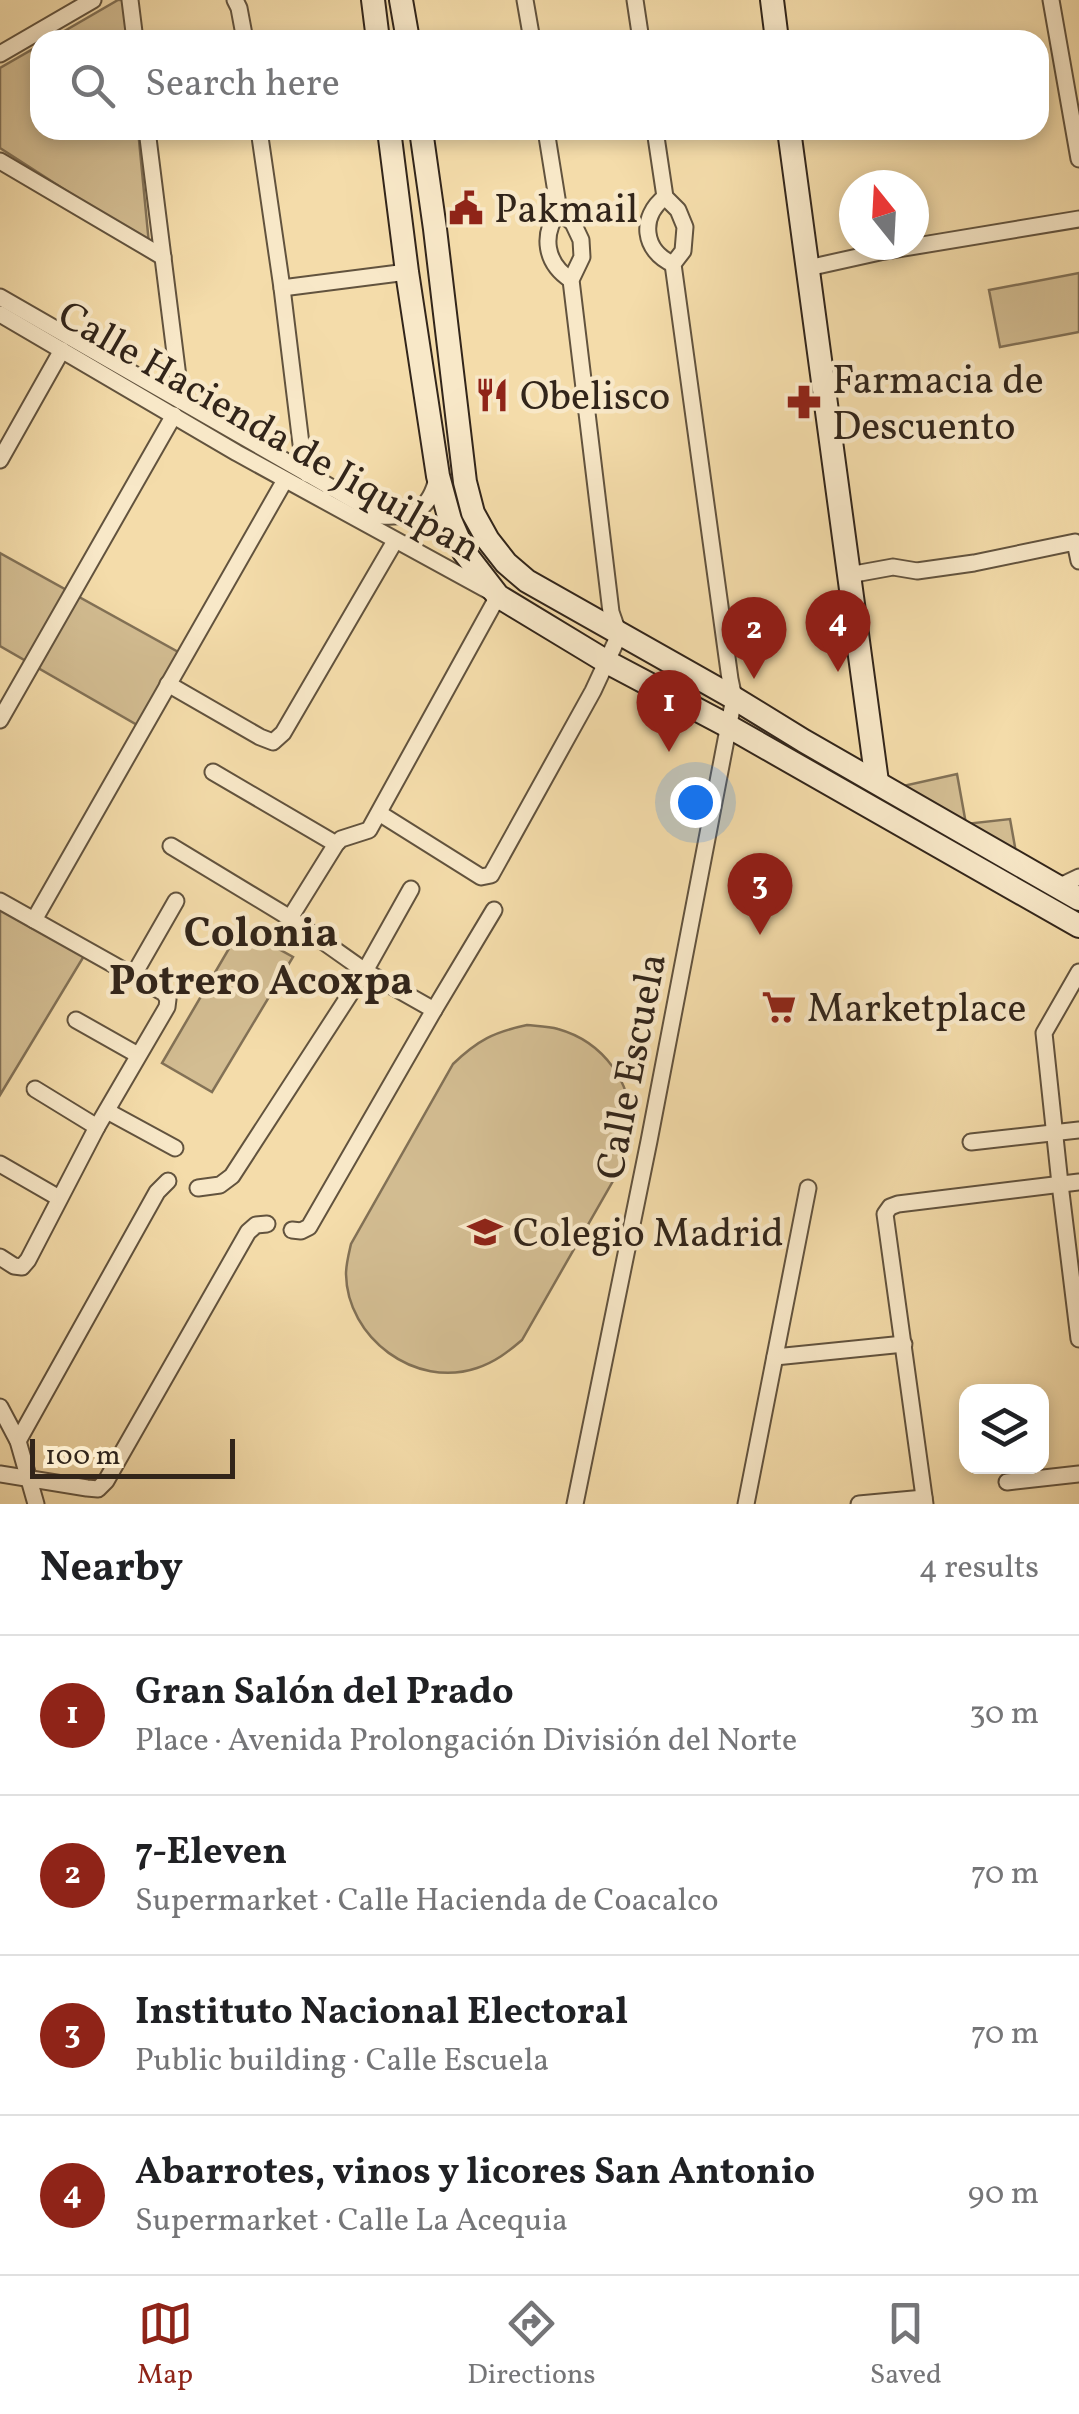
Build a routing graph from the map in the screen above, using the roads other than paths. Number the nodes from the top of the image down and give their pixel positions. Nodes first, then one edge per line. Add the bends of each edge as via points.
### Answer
1 (94, 0) edge
2 (130, 0) edge
3 (235, 0) edge
4 (525, 0) edge
5 (635, 0) edge
6 (772, 0) edge
7 (1050, 0) edge
8 (405, 25) edge
9 (378, 26) edge
10 (42, 30) edge
11 (134, 30) edge
12 (242, 30) edge
13 (530, 30) edge
14 (640, 30) edge
15 (776, 30) edge
16 (30, 37) edge
17 (0, 54) edge
18 (148, 140) edge
19 (260, 140) edge
20 (390, 140) edge
21 (422, 140) edge
22 (548, 140) edge
23 (656, 140) edge
24 (790, 140) edge
25 (1079, 159) edge
26 (0, 161) edge
27 (665, 198) junction
28 (560, 211) junction
29 (1079, 219) edge
30 (163, 257) junction
31 (673, 264) junction
32 (808, 268) junction
33 (407, 272) junction
34 (571, 280) junction
35 (282, 288) junction
36 (0, 298) edge
37 (10, 314) edge
38 (447, 334) junction
39 (417, 338) junction
40 (62, 350) junction
41 (178, 408) junction
42 (242, 446) junction
43 (0, 460) edge
44 (307, 474) junction
45 (438, 476) junction
46 (285, 480) junction
47 (395, 542) junction
48 (1079, 561) edge
49 (849, 575) junction
50 (498, 596) junction
51 (619, 635) junction
52 (607, 662) junction
53 (168, 684) junction
54 (734, 698) junction
55 (0, 720) edge
56 (728, 726) junction
57 (214, 772) dead end
58 (877, 782) junction
59 (379, 813) junction
60 (336, 844) junction
61 (172, 846) dead end
62 (1017, 876) junction
63 (411, 889) dead end
64 (1061, 889) edge
65 (0, 900) edge
66 (176, 901) dead end
67 (494, 910) dead end
68 (290, 918) junction
69 (34, 920) junction
70 (1079, 926) edge
71 (365, 971) junction
72 (1079, 972) edge
73 (133, 976) junction
74 (434, 1010) junction
75 (76, 1020) dead end
76 (138, 1054) junction
77 (35, 1089) dead end
78 (107, 1111) junction
79 (96, 1127) junction
80 (1079, 1130) edge
81 (1055, 1133) junction
82 (971, 1142) dead end
83 (176, 1148) dead end
84 (0, 1164) edge
85 (168, 1182) dead end
86 (1079, 1182) edge
87 (1060, 1184) junction
88 (198, 1188) dead end
89 (808, 1188) dead end
90 (59, 1198) junction
91 (266, 1224) dead end
92 (292, 1230) dead end
93 (0, 1257) edge
94 (1079, 1339) edge
95 (904, 1344) junction
96 (775, 1357) junction
97 (0, 1407) edge
98 (18, 1442) junction
99 (0, 1474) edge
100 (1079, 1474) edge
101 (29, 1478) junction
102 (1007, 1482) dead end
103 (924, 1501) edge
104 (36, 1504) edge
105 (575, 1504) edge
106 (746, 1504) edge
107 (859, 1504) edge

1 - 10 street
2 - 11 street
3 - 12 street
4 - 13 street
5 - 14 street
6 - 15 main road
7 - 25 street
8 - 9 main road
16 - 17 street
18 - 30 street
19 - 35 street
20 - 33 main road
21 - 38 main road
22 - 28 street
23 - 27 street
24 - 32 main road
26 - 30 street
27 - 31 street via 686,226 683,251
27 - 31 street via 653,209 647,232 655,252
28 - 34 street via 581,240 580,265
28 - 34 street via 548,247
29 - 32 street
30 - 41 street
31 - 54 street
32 - 49 main road
33 - 35 street
33 - 39 main road
34 - 51 street via 610,612
35 - 44 street
36 - 37 street, Calle Hacienda de Jiquilpan
37 - 40 street, Calle Hacienda de Jiquilpan
37 - 41 street, Calle Hacienda de Jiquilpan
38 - 39 main road
38 - 51 main road via 465,482 488,540 527,581
39 - 45 main road
40 - 41 street, Calle Hacienda de Jiquilpan
40 - 43 street
41 - 42 street, Calle Hacienda de Jiquilpan
41 - 55 street
42 - 44 street, Calle Hacienda de Jiquilpan
42 - 46 street, Calle Hacienda de Jiquilpan
44 - 45 street, Calle Hacienda de Jiquilpan via 394,517 408,516 429,500
45 - 50 main road via 464,552
46 - 47 street, Calle Hacienda de Jiquilpan
46 - 53 street
47 - 50 street, Calle Hacienda de Jiquilpan
47 - 53 street via 273,742
48 - 49 street via 1075,542 917,571 893,567
49 - 58 main road
50 - 52 main road
50 - 59 street
51 - 52 street
51 - 54 main road
52 - 56 main road
52 - 59 street via 491,875 481,878
53 - 69 street
54 - 56 street, Calle Escuela
54 - 58 main road
56 - 62 main road
56 - 105 street, Calle Escuela
57 - 60 street
58 - 62 main road
59 - 60 street via 369,830
60 - 68 street
61 - 68 street
62 - 64 main road
63 - 71 street
64 - 70 main road
65 - 69 street
66 - 73 street
67 - 74 street
68 - 71 street
69 - 73 street
71 - 74 street
71 - 88 street via 232,1176
72 - 81 street via 1044,1033
73 - 76 street via 168,999
74 - 92 street via 309,1227
75 - 76 street
76 - 78 street
77 - 79 street
78 - 79 street
78 - 83 street
79 - 90 street
80 - 81 street
81 - 82 street
81 - 87 street
84 - 90 street
85 - 98 street
86 - 87 street
87 - 94 street
87 - 95 street via 890,1207 885,1214
89 - 96 street
90 - 93 street via 22,1267
91 - 101 street via 248,1232 106,1482 87,1488
95 - 96 street
95 - 103 street
96 - 106 street
97 - 98 street
98 - 101 street
99 - 101 street
100 - 102 street
101 - 104 street
103 - 107 street

